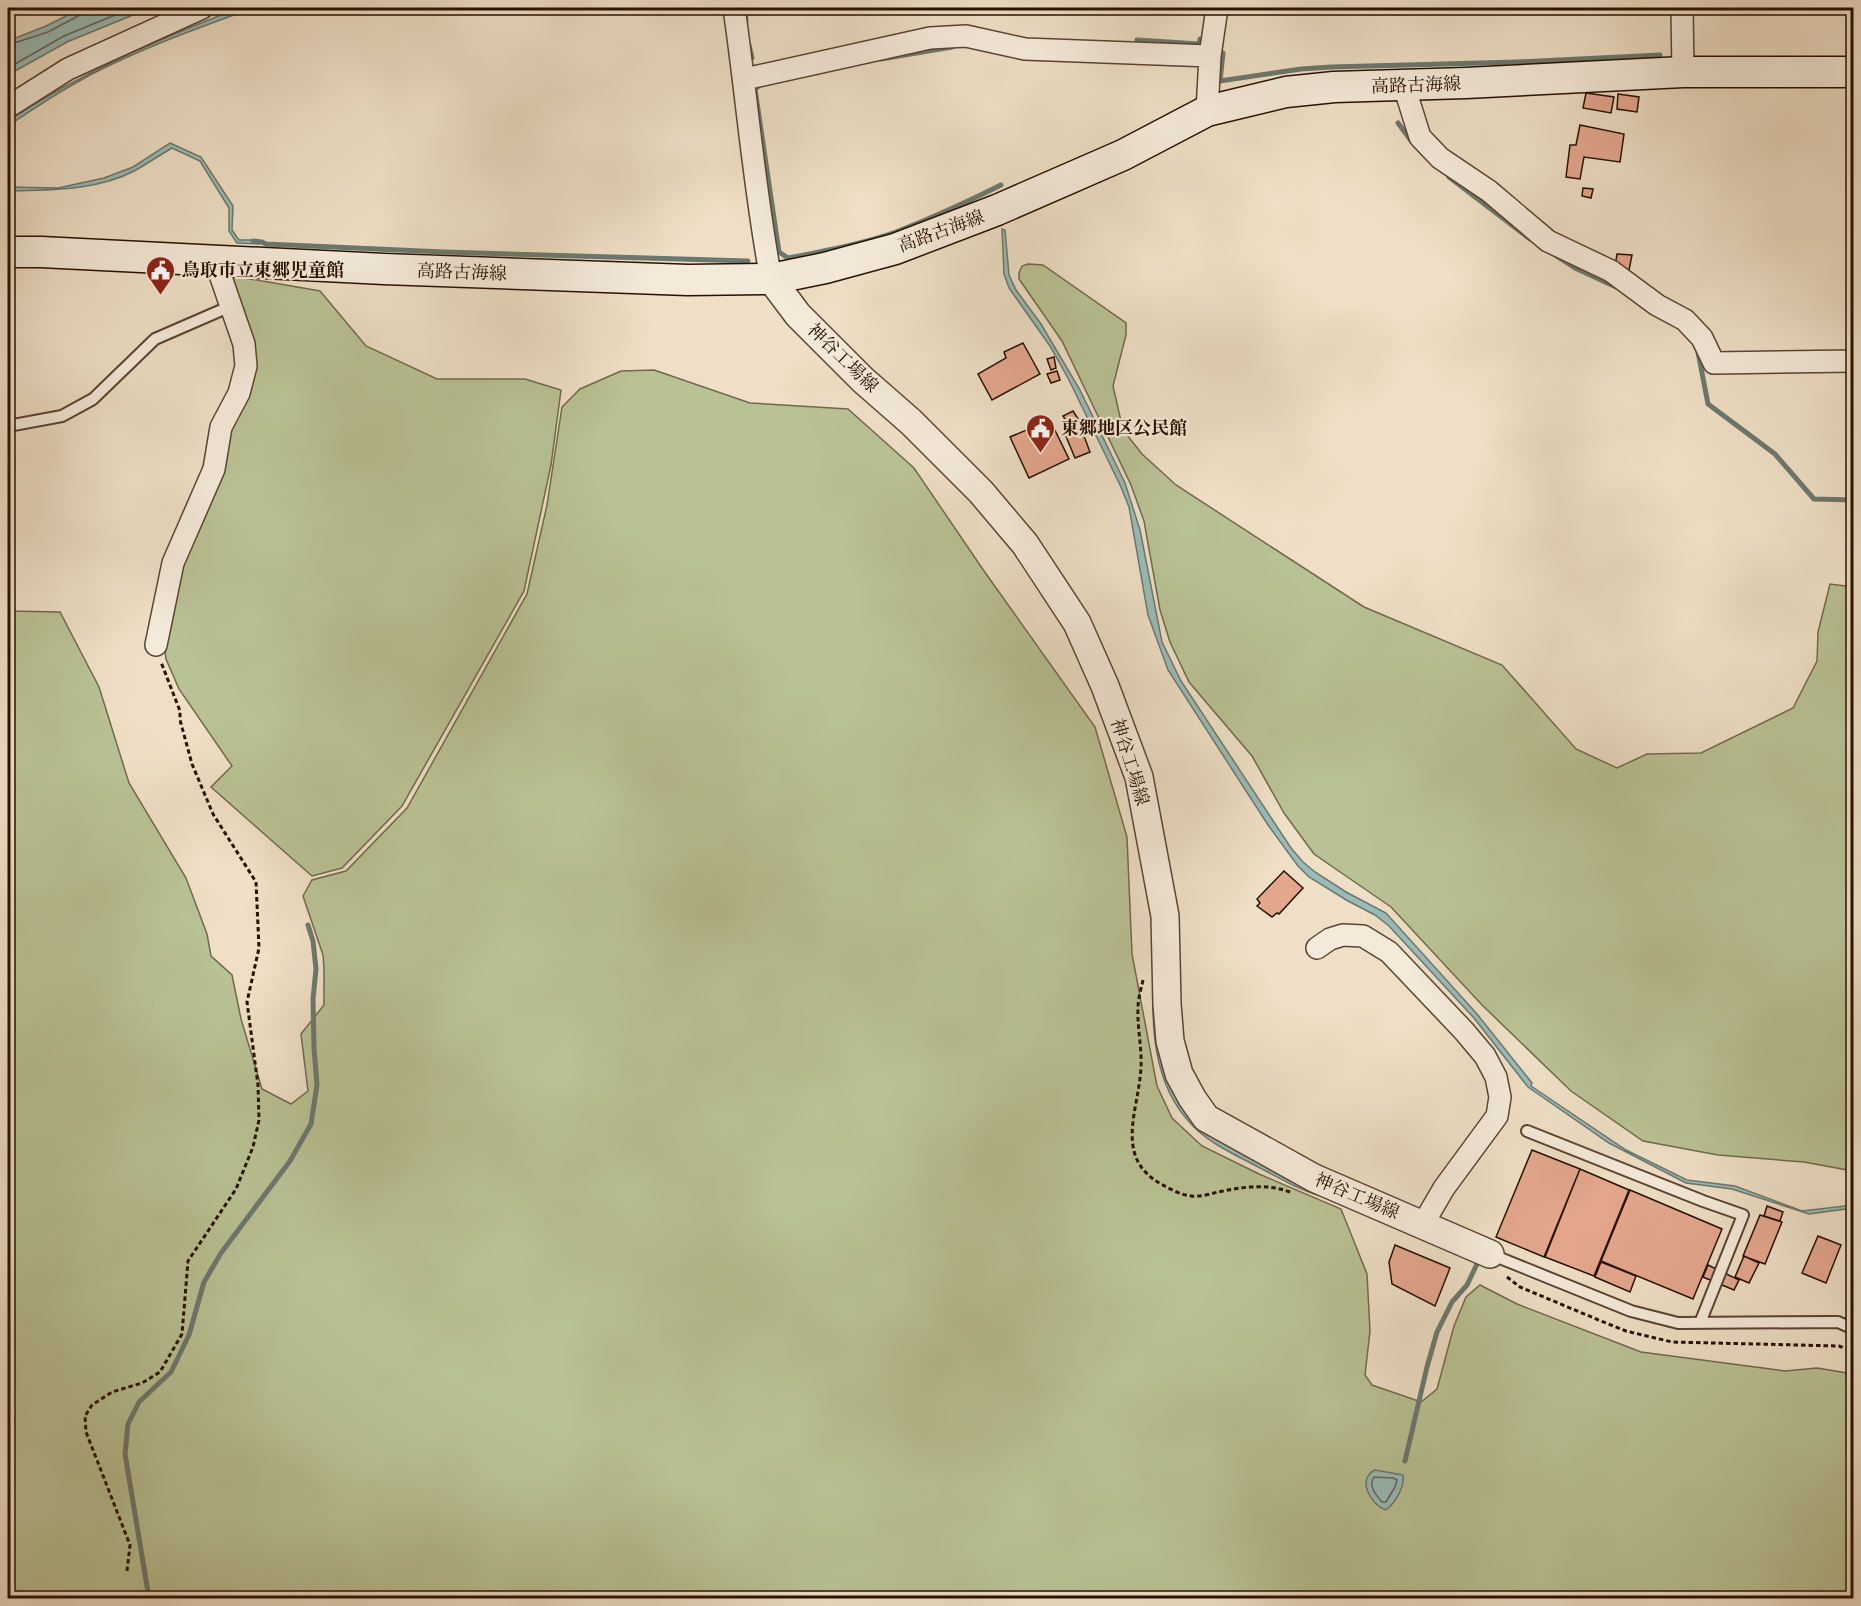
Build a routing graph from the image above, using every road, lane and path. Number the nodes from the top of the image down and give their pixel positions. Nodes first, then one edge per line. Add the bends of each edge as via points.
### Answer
1 (202, 8) edge
2 (734, 8) edge
3 (1217, 8) edge
4 (1682, 8) edge
5 (1210, 56) junction
6 (1683, 72) junction
7 (1854, 72) edge
8 (745, 79) junction
9 (1404, 86) junction
10 (8, 107) edge
11 (1207, 111) junction
12 (8, 252) edge
13 (215, 260) junction
14 (771, 279) junction
15 (231, 306) junction
16 (1854, 361) edge
17 (8, 426) edge
18 (156, 645) joint
19 (1317, 948) dead end
20 (1527, 1131) dead end
21 (1423, 1224) junction
22 (1490, 1254) joint
23 (1700, 1323) junction
24 (1854, 1329) edge
25 (127, 1571) dead end

1 - 10 street via 68,69
2 - 8 street
3 - 5 street
4 - 6 street
5 - 8 street via 1025,49 966,36 930,38
5 - 11 street
6 - 7 main road, 高路古海線
6 - 9 main road, 高路古海線
8 - 14 street
9 - 11 main road, 高路古海線 via 1286,92
9 - 16 street via 1420,137 1440,158 1512,209 1548,241 1611,271 1685,320 1702,338 1714,363
11 - 14 main road, 高路古海線 via 1123,155 997,210 895,249
12 - 13 main road, 高路古海線
13 - 14 main road, 高路古海線 via 665,279
13 - 15 street
14 - 21 street, 神谷工場線 via 798,315 981,492 1025,544 1077,623 1139,777 1165,916 1170,1041 1179,1074 1192,1098 1206,1118 1314,1178
15 - 17 lane via 155,339 93,399 62,416
15 - 18 street via 244,344 246,366 239,393 221,427 214,469 173,563
18 - 25 path via 180,711 192,764 213,814 256,882 259,948 247,1002 259,1120 236,1189 188,1261 182,1334 160,1372 142,1383 112,1392 92,1405 85,1416 86,1431 130,1545
19 - 21 street via 1343,935 1363,936 1389,952 1464,1031 1496,1077 1500,1097 1497,1116 1444,1188
20 - 23 lane via 1743,1215
21 - 22 street, 神谷工場線
22 - 23 lane via 1630,1311 1678,1323
23 - 24 lane via 1838,1322

